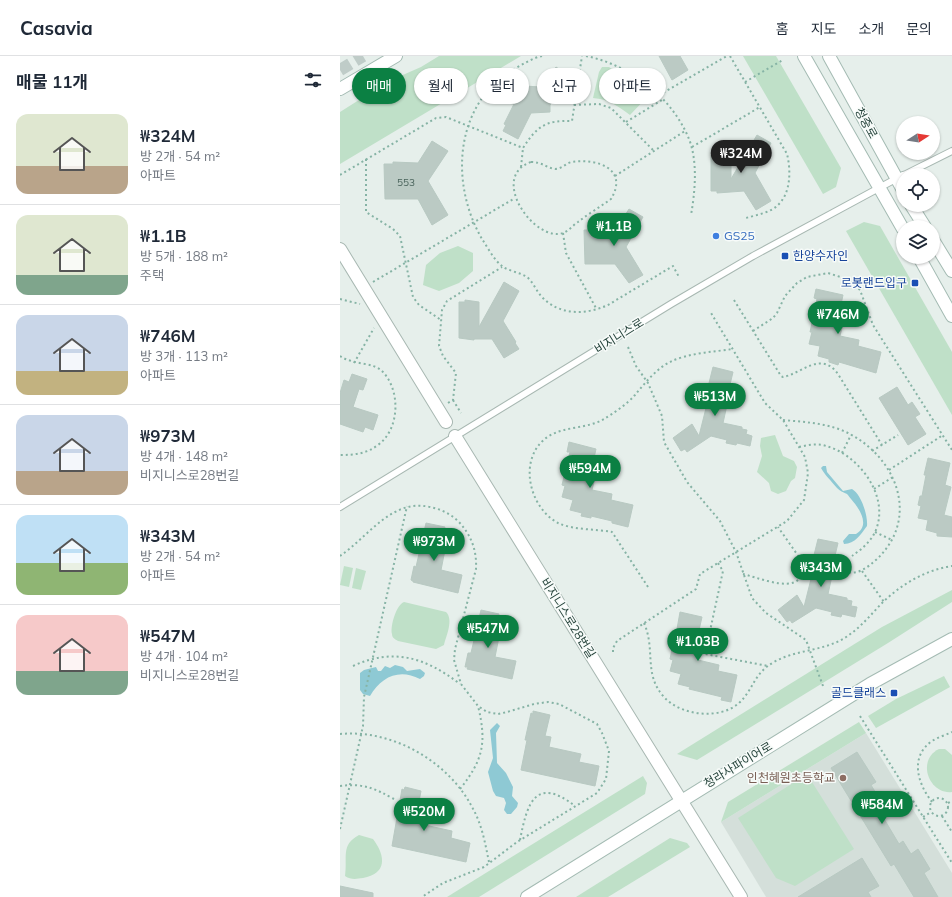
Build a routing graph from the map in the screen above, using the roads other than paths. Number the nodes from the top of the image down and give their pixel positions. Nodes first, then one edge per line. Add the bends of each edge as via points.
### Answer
1 (396, 56) edge
2 (804, 56) edge
3 (829, 56) edge
4 (340, 89) edge
5 (952, 151) edge
6 (896, 168) edge
7 (917, 168) edge
8 (896, 179) edge
9 (880, 188) junction
10 (898, 220) edge
11 (340, 249) edge
12 (940, 251) edge
13 (923, 264) edge
14 (951, 269) edge
15 (952, 316) edge
16 (446, 422) dead end
17 (455, 436) junction
18 (340, 507) edge
19 (952, 639) edge
20 (681, 800) junction
21 (527, 897) edge
22 (741, 897) edge

1 - 4 street
2 - 9 street
3 - 6 street, 청중로
5 - 7 lane, 비지니스로
8 - 9 lane, 비지니스로
9 - 10 street
9 - 17 lane, 비지니스로 via 732,268
11 - 16 street
12 - 14 street
13 - 15 street
17 - 18 lane, 비지니스로
17 - 20 street, 비지니스로28번길
19 - 20 street, 청라사파이어로 via 870,684
20 - 21 street, 청라사파이어로
20 - 22 street, 비지니스로28번길

